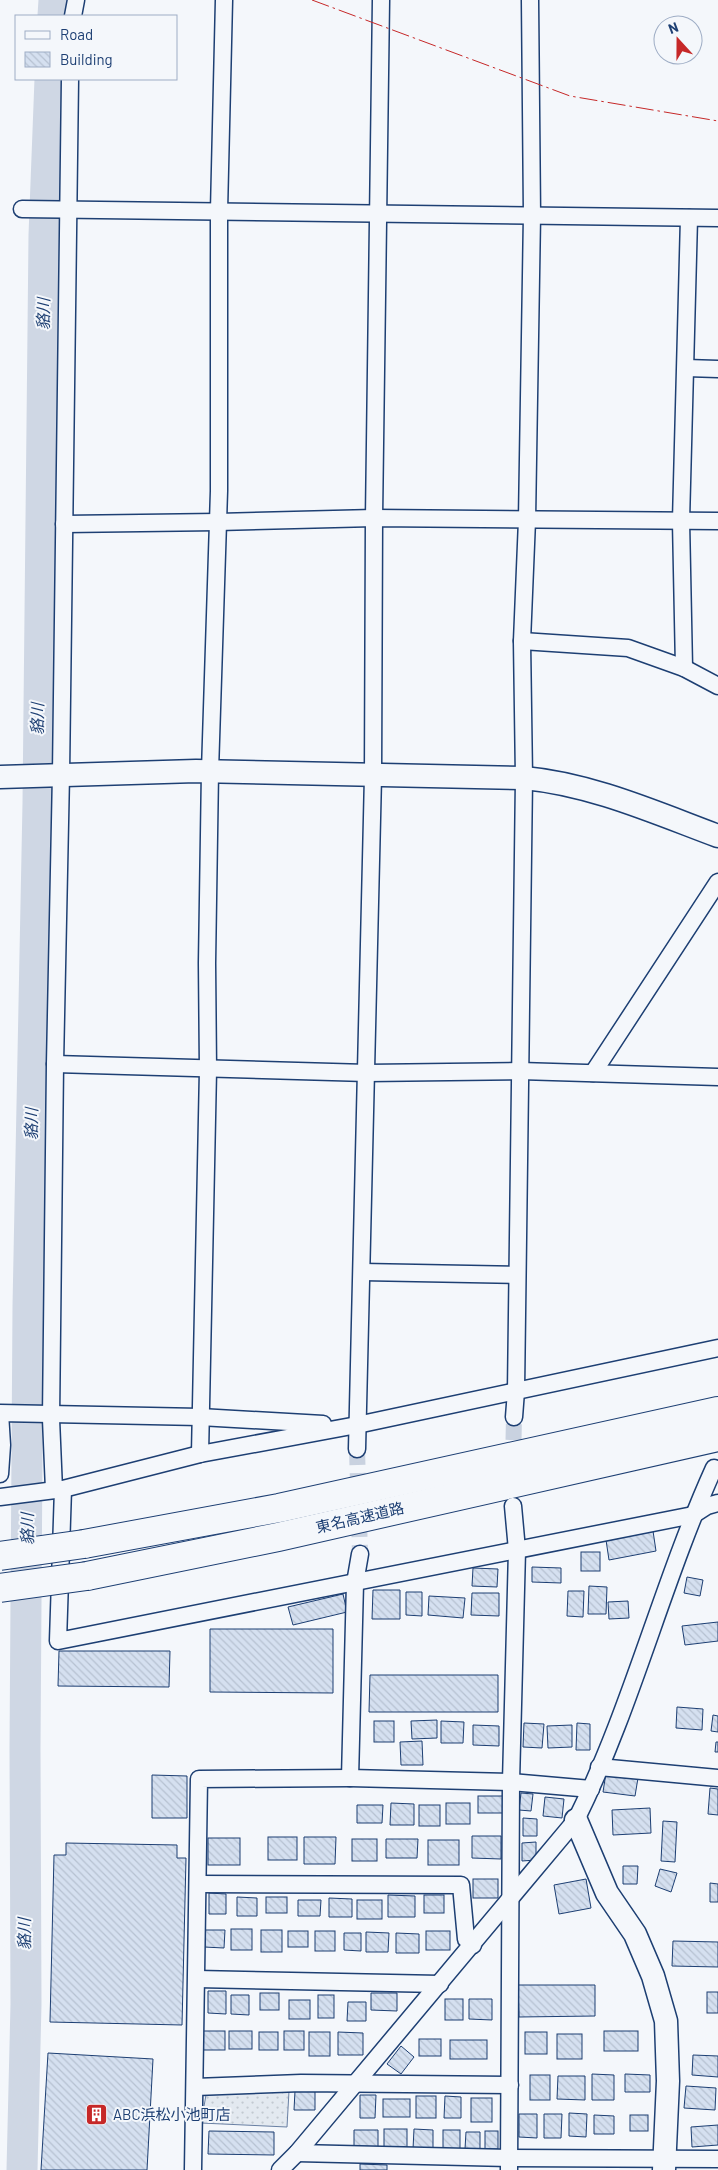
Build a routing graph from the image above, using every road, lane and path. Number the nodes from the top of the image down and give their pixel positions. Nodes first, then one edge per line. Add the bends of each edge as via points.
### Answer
1 (76, 0) edge
2 (224, 0) edge
3 (381, 0) edge
4 (530, 0) edge
5 (73, 15) edge
6 (70, 80) edge
7 (22, 209) dead end
8 (67, 209) junction
9 (219, 211) junction
10 (379, 215) junction
11 (532, 215) junction
12 (689, 218) junction
13 (718, 218) edge
14 (686, 368) junction
15 (718, 369) edge
16 (374, 518) junction
17 (528, 520) junction
18 (681, 521) junction
19 (718, 521) edge
20 (218, 522) junction
21 (64, 524) junction
22 (522, 641) junction
23 (684, 668) junction
24 (718, 686) edge
25 (210, 771) junction
26 (59, 774) junction
27 (8, 776) edge
28 (373, 776) junction
29 (524, 778) junction
30 (718, 836) edge
31 (718, 882) edge
32 (54, 1064) junction
33 (208, 1070) junction
34 (520, 1071) junction
35 (367, 1073) junction
36 (593, 1073) junction
37 (718, 1077) edge
38 (362, 1272) junction
39 (517, 1275) junction
40 (718, 1348) edge
41 (516, 1391) junction
42 (718, 1411) edge
43 (51, 1414) junction
44 (200, 1417) junction
45 (514, 1417) tunnel mouth
46 (351, 1426) junction
47 (718, 1437) edge
48 (357, 1449) tunnel mouth
49 (200, 1454) junction
50 (714, 1468) dead end
51 (0, 1474) edge
52 (57, 1490) junction
53 (0, 1497) edge
54 (718, 1503) edge
55 (513, 1506) dead end
56 (693, 1515) junction
57 (517, 1550) junction
58 (360, 1554) tunnel mouth
59 (0, 1556) edge
60 (355, 1582) junction
61 (0, 1588) edge
62 (599, 1767) junction
63 (350, 1778) junction
64 (718, 1778) edge
65 (511, 1782) junction
66 (591, 1789) junction
67 (576, 1820) junction
68 (198, 1884) junction
69 (511, 1898) junction
70 (473, 1945) junction
71 (197, 1979) junction
72 (440, 1984) junction
73 (355, 2083) junction
74 (510, 2085) junction
75 (195, 2087) junction
76 (297, 2153) junction
77 (718, 2159) edge
78 (509, 2164) edge
79 (664, 2164) edge
80 (193, 2170) edge
81 (280, 2170) edge

1 - 5 street
2 - 9 street
3 - 10 street
4 - 11 street
6 - 8 street
7 - 8 street
8 - 9 street
8 - 21 street
9 - 10 street
9 - 20 street
10 - 11 street
10 - 16 street
11 - 12 street
11 - 17 street
12 - 13 street
12 - 14 street
14 - 15 street
14 - 18 street
16 - 17 street
16 - 20 street
16 - 28 street
17 - 18 street
17 - 22 street
18 - 19 street
18 - 23 street
20 - 21 street
20 - 25 street
21 - 26 street
22 - 23 street via 628,648
22 - 29 street
23 - 24 street
25 - 26 street
25 - 28 street
25 - 33 street
26 - 27 street
26 - 32 street
28 - 29 street
28 - 35 street
29 - 30 street via 575,787
29 - 34 street
31 - 36 street
32 - 33 street
32 - 43 street
33 - 35 street
33 - 44 street
34 - 35 street
34 - 36 street
34 - 39 street
35 - 38 street
36 - 37 street
38 - 39 street
38 - 46 street
39 - 41 street
40 - 41 street
41 - 45 street
41 - 46 street
42 - 59 highway, 東名高速道路, bridge via 280,1508
43 - 44 street
43 - 51 street via 0,1413
43 - 52 street
44 - 46 street
44 - 49 street
46 - 48 street
46 - 49 street
47 - 61 highway, 東名高速道路, bridge via 278,1537 87,1576
49 - 52 street
50 - 56 street
52 - 53 street
52 - 60 street via 58,1641
54 - 56 street
55 - 57 street
56 - 57 street
56 - 62 street via 624,1711
57 - 60 street
57 - 65 street
58 - 60 street
60 - 63 street
62 - 64 street
62 - 66 street
63 - 65 street
63 - 68 street via 199,1779
65 - 66 street
65 - 69 street
66 - 67 street
67 - 69 street
67 - 79 street via 607,1893 635,1934 653,1976 666,2021 668,2081
68 - 70 street via 461,1885 466,1939
68 - 71 street
69 - 70 street
69 - 74 street
70 - 72 street
71 - 72 street
71 - 75 street
72 - 73 street
73 - 74 street
73 - 75 street
73 - 76 street
74 - 78 street
75 - 80 street
76 - 78 street
76 - 81 street
77 - 79 street
78 - 79 street

